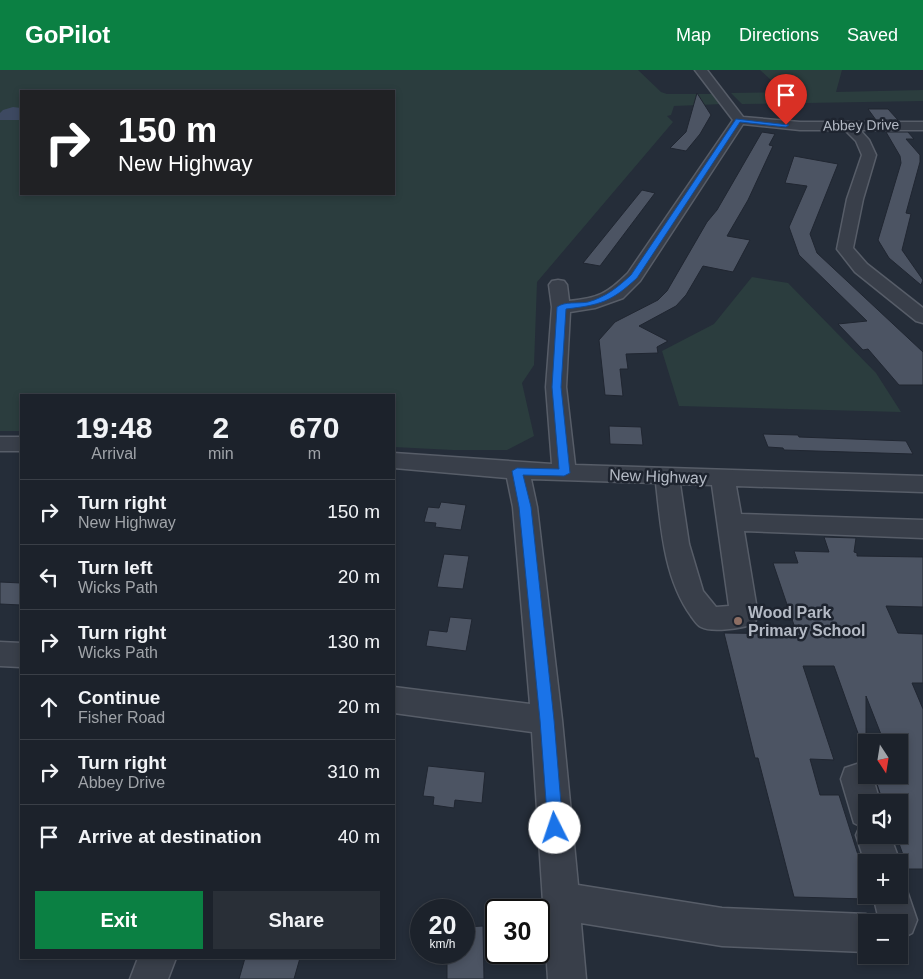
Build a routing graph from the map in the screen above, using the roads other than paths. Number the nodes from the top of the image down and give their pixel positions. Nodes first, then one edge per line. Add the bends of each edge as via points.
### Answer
1 (701, 70) edge
2 (738, 120) junction
3 (848, 125) junction
4 (923, 126) edge
5 (558, 285) dead end
6 (562, 307) junction
7 (923, 317) edge
8 (0, 444) edge
9 (20, 444) edge
10 (395, 460) edge
11 (517, 471) junction
12 (564, 473) junction
13 (667, 476) junction
14 (723, 478) junction
15 (923, 484) edge
16 (730, 522) junction
17 (923, 529) edge
18 (0, 654) edge
19 (20, 655) edge
20 (395, 700) edge
21 (547, 720) junction
22 (857, 780) dead end
23 (861, 794) edge
24 (561, 901) junction
25 (858, 933) edge
26 (157, 959) edge
27 (149, 979) edge
28 (567, 979) edge

1 - 2 street
2 - 3 street, Abbey Drive
2 - 6 street via 634,277 617,294 590,304
3 - 4 street, Abbey Drive
3 - 7 street via 862,140 869,155 855,199 845,248 861,268
5 - 6 street
6 - 12 street via 556,387
8 - 9 street
10 - 11 street, New Highway
11 - 12 street, New Highway
11 - 21 street via 525,507
12 - 13 street, New Highway
13 - 14 street, New Highway
13 - 16 street via 676,544 691,595 708,619 744,616
14 - 15 street, New Highway
14 - 16 street
16 - 17 street
18 - 19 street
20 - 21 street
21 - 24 street
22 - 23 street
24 - 25 street via 722,927
24 - 28 street
26 - 27 street

